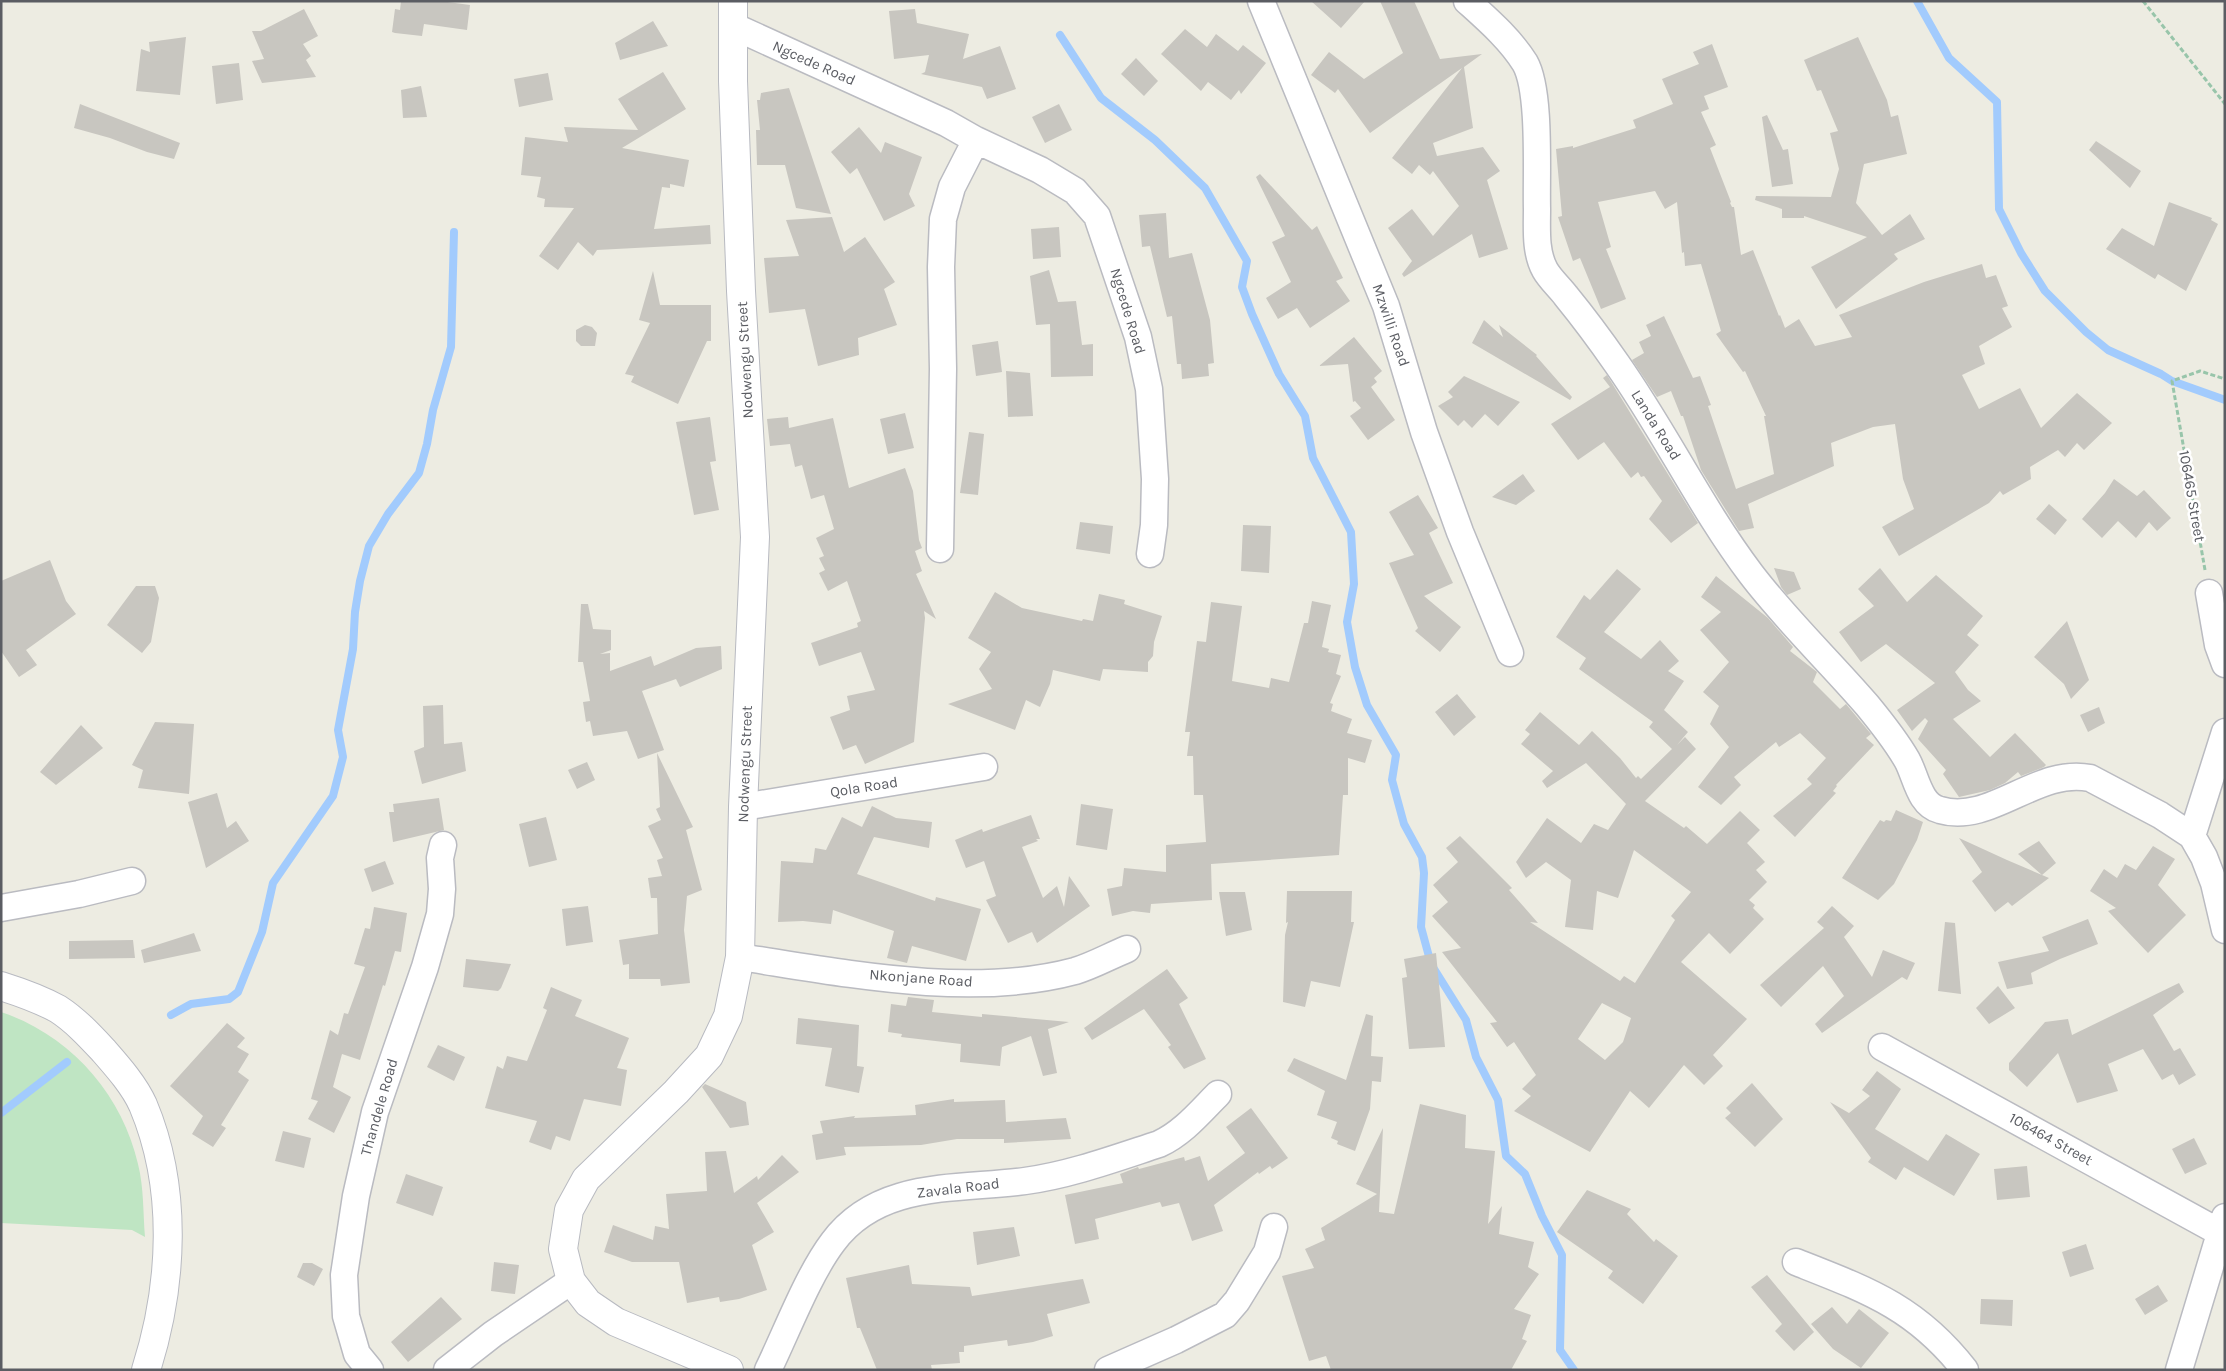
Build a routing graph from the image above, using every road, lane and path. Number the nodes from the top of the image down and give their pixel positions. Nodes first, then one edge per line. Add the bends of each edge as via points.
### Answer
1 (1262, 1) edge
2 (1467, 1) edge
3 (2143, 1) edge
4 (733, 14) edge
5 (2225, 104) edge
6 (976, 140) junction
7 (2225, 379) edge
8 (940, 549) dead end
9 (1150, 554) dead end
10 (2209, 593) joint
11 (1510, 652) dead end
12 (2225, 664) edge
13 (2225, 732) edge
14 (984, 767) dead end
15 (743, 807) junction
16 (2192, 836) junction
17 (443, 845) dead end
18 (132, 881) dead end
19 (1, 908) edge
20 (2225, 930) edge
21 (1127, 949) dead end
22 (740, 957) junction
23 (1, 986) edge
24 (1882, 1047) dead end
25 (1218, 1094) dead end
26 (2223, 1225) edge
27 (1274, 1227) dead end
28 (1796, 1262) dead end
29 (571, 1281) junction
30 (146, 1370) edge
31 (370, 1370) edge
32 (447, 1370) edge
33 (729, 1370) edge
34 (768, 1370) edge
35 (1108, 1370) edge
36 (1965, 1370) edge
37 (2179, 1370) edge

1 - 11 street, Mzwilli Road via 1386,306 1427,442
2 - 16 street, Landa Road via 1511,45 1526,65 1532,83 1537,244 1545,270 1618,364 1716,525 1751,574 1879,719 1907,760 1928,803 1936,810 1978,811 2060,776 2079,775 2123,794
3 - 5 path
4 - 6 street, Ngcede Road
4 - 15 street, Nodwengu Street via 741,291 755,537
6 - 8 street via 952,187 943,219
6 - 9 street, Ngcede Road via 1040,170 1075,191 1097,216 1138,337 1149,390 1155,479
7 - 10 path, 106465 Street via 2200,371 2172,381
10 - 12 street via 2218,645
13 - 16 street
14 - 15 street, Qola Road
15 - 22 street, Nodwengu Street
16 - 20 street via 2214,883
17 - 31 street, Thandele Road via 440,914 375,1112 356,1196 344,1275 346,1316 356,1354
18 - 19 street
21 - 22 street, Nkonjane Road via 1077,971 1048,977 946,983 851,974
22 - 29 street, Nodwengu Street via 728,1016 709,1056 586,1179 569,1210 563,1249
23 - 30 street via 58,1009 86,1032 117,1065 142,1104 162,1168 168,1228 166,1290
24 - 26 street, 106464 Street
25 - 34 street, Zavala Road via 1183,1130 1159,1144 1026,1181 940,1187 897,1196 860,1215 833,1241
26 - 37 street
27 - 35 street via 1267,1252 1237,1302 1225,1315
28 - 36 street via 1866,1289 1910,1315 1928,1328
29 - 32 street
29 - 33 street, Nodwengu Street via 588,1303 616,1322

